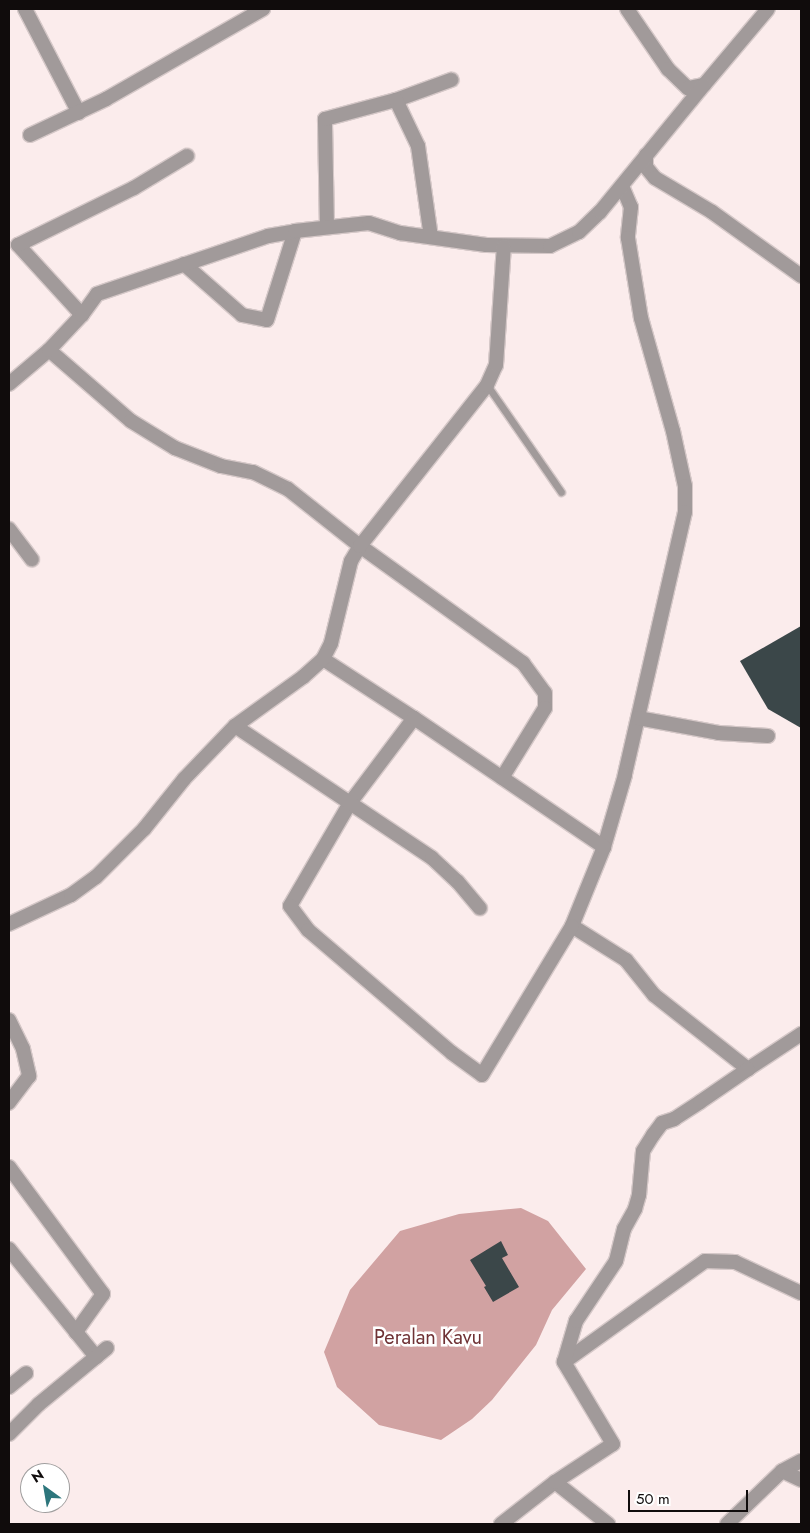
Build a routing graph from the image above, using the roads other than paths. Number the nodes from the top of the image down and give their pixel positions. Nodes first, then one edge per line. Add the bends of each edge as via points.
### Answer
1 (25, 9) edge
2 (263, 9) edge
3 (627, 9) edge
4 (768, 9) edge
5 (451, 80) dead end
6 (704, 85) junction
7 (396, 100) junction
8 (79, 112) junction
9 (30, 136) dead end
10 (646, 155) junction
11 (187, 156) dead end
12 (622, 186) junction
13 (327, 227) junction
14 (295, 231) junction
15 (431, 237) junction
16 (504, 246) junction
17 (184, 264) junction
18 (801, 276) edge
19 (82, 315) junction
20 (48, 350) junction
21 (9, 384) edge
22 (487, 385) junction
23 (561, 492) dead end
24 (9, 529) edge
25 (360, 546) junction
26 (32, 559) dead end
27 (324, 659) junction
28 (414, 718) junction
29 (638, 718) junction
30 (235, 726) junction
31 (768, 736) dead end
32 (502, 778) junction
33 (350, 803) junction
34 (604, 847) junction
35 (480, 908) dead end
36 (9, 924) edge
37 (572, 926) junction
38 (9, 1020) edge
39 (801, 1034) edge
40 (748, 1069) junction
41 (9, 1103) edge
42 (9, 1167) edge
43 (9, 1248) edge
44 (801, 1292) edge
45 (76, 1332) junction
46 (564, 1362) junction
47 (26, 1372) dead end
48 (9, 1386) edge
49 (9, 1434) edge
50 (801, 1461) edge
51 (782, 1471) junction
52 (801, 1480) edge
53 (555, 1482) junction
54 (501, 1524) edge
55 (608, 1524) edge
56 (727, 1524) edge

1 - 8 street
2 - 8 street
3 - 6 street via 668,69 688,88
4 - 6 street
5 - 7 street
6 - 10 street
7 - 13 street via 325,119
7 - 15 street via 418,146
8 - 9 street
10 - 12 street
10 - 18 street via 646,167 655,178 712,212
11 - 19 street via 134,188 18,245
12 - 16 street via 579,232 550,246
12 - 29 street via 631,207 628,238 641,318 685,486 684,521
13 - 14 street
13 - 15 street via 369,223
14 - 17 street via 268,236
14 - 17 street via 267,320 242,315
15 - 16 street
16 - 22 street via 496,365
17 - 19 street via 97,294
19 - 20 street
20 - 21 street
20 - 25 street via 131,421 175,448 221,466 253,472 288,489
22 - 23 lane
22 - 25 street
24 - 26 street
25 - 27 street via 351,561
25 - 32 street via 523,663 541,686 545,693 545,708
27 - 28 street
27 - 30 street
28 - 32 street
28 - 33 street
29 - 31 street via 719,733
29 - 34 street
30 - 33 street
30 - 36 street via 184,779 144,829 96,877 71,895
32 - 34 street
33 - 35 street via 432,858
33 - 37 street via 290,906 308,930 452,1053 482,1074
34 - 37 street
37 - 40 street via 626,960 654,994
38 - 41 street via 23,1049 29,1076
39 - 40 street
40 - 46 street via 674,1119 662,1123 653,1135 643,1151 639,1195 624,1229 616,1261 576,1322
42 - 45 street via 103,1294
43 - 45 street
44 - 46 street via 735,1262 705,1261
45 - 49 street via 102,1353 39,1404
46 - 53 street via 613,1444
47 - 48 street
50 - 51 street
51 - 52 street
51 - 56 street
53 - 54 street
53 - 55 street

